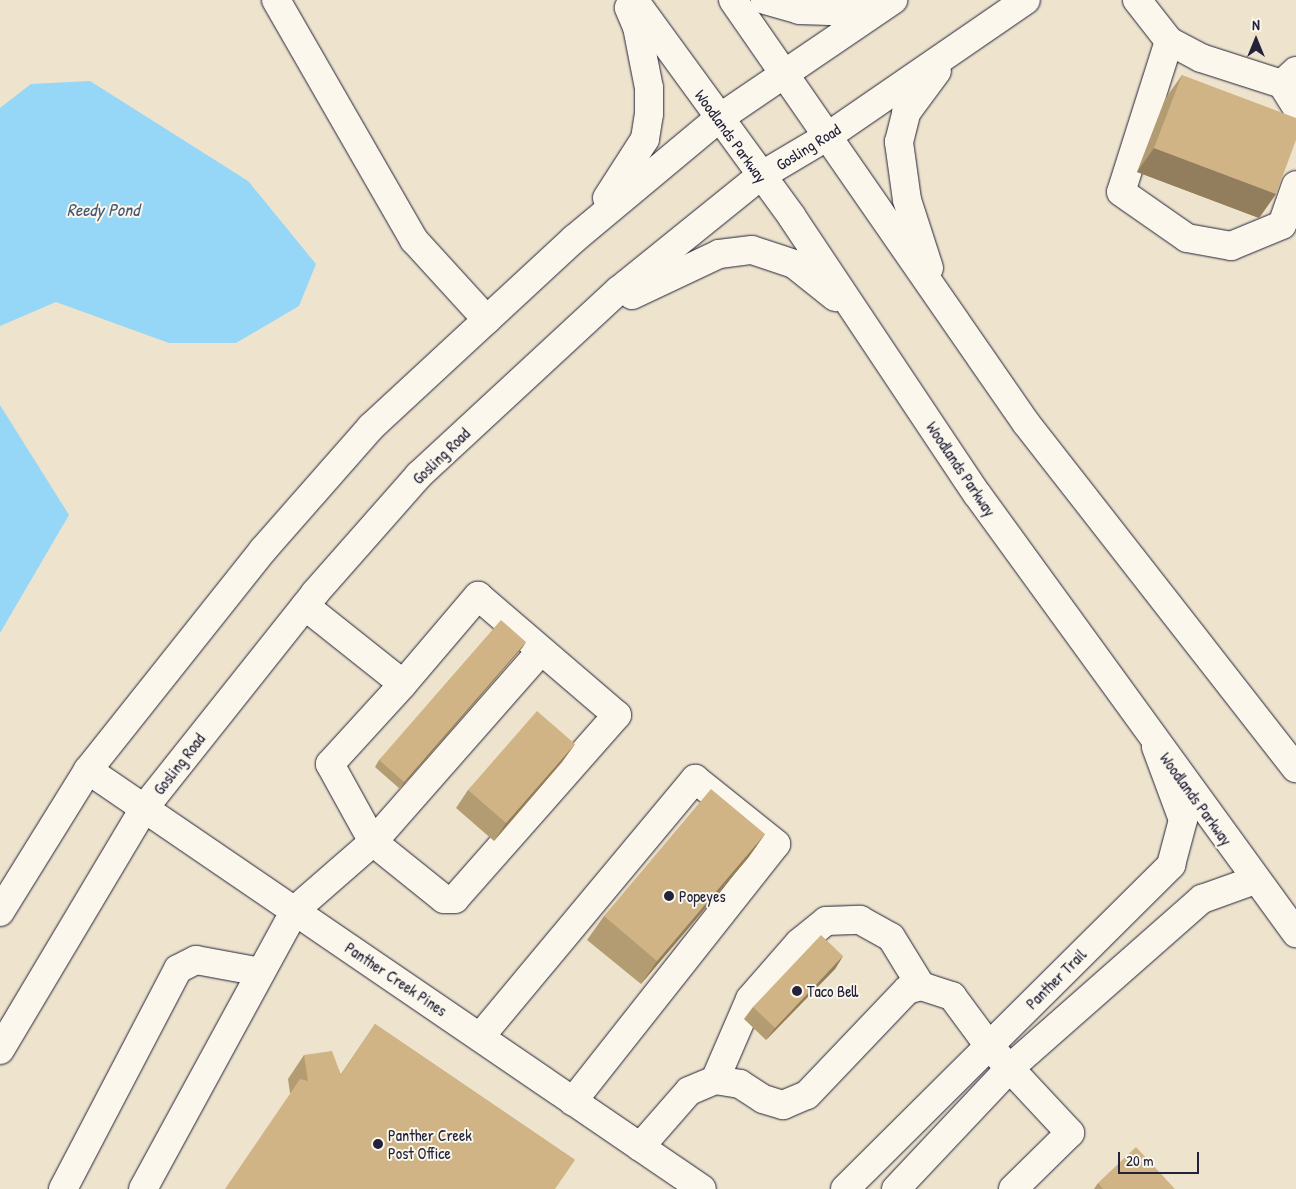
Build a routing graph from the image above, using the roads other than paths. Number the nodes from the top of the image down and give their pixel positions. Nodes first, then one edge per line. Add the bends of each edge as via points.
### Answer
1 (276, 0) edge
2 (625, 0) edge
3 (634, 0) edge
4 (733, 0) edge
5 (765, 0) edge
6 (856, 0) edge
7 (892, 0) edge
8 (1026, 0) edge
9 (1137, 0) edge
10 (975, 35) junction
11 (1169, 41) junction
12 (785, 75) junction
13 (1291, 87) edge
14 (718, 119) junction
15 (828, 136) junction
16 (759, 177) junction
17 (1296, 185) edge
18 (574, 239) junction
19 (938, 296) junction
20 (594, 313) junction
21 (487, 320) junction
22 (861, 321) junction
23 (305, 606) junction
24 (541, 651) junction
25 (403, 684) junction
26 (1152, 736) junction
27 (1296, 768) edge
28 (88, 770) junction
29 (145, 806) junction
30 (373, 842) junction
31 (1255, 880) junction
32 (295, 910) junction
33 (0, 912) edge
34 (1296, 933) edge
35 (261, 972) junction
36 (921, 986) junction
37 (480, 1037) junction
38 (989, 1046) junction
39 (0, 1050) edge
40 (1010, 1068) junction
41 (715, 1080) junction
42 (573, 1101) junction
43 (640, 1147) junction
44 (63, 1189) edge
45 (143, 1189) edge
46 (702, 1189) edge
47 (845, 1189) edge
48 (896, 1189) edge
49 (1013, 1189) edge

1 - 21 main road via 414,240
2 - 18 main road via 637,27 649,88 645,139 631,165
3 - 14 main road, Woodlands Parkway
4 - 12 main road
5 - 6 main road via 799,10 830,11
7 - 12 main road
8 - 10 main road, Gosling Road
9 - 11 main road
10 - 15 main road, Gosling Road
10 - 19 main road via 928,79 906,113 899,142 907,200
11 - 13 main road via 1201,58
11 - 17 main road via 1120,192 1187,238 1231,246 1282,225
12 - 14 main road
12 - 15 main road
14 - 16 main road, Woodlands Parkway
14 - 18 main road
15 - 16 main road, Gosling Road
15 - 19 main road
16 - 20 main road, Gosling Road
16 - 22 main road, Woodlands Parkway via 792,217
18 - 21 main road
19 - 27 main road via 1026,423
20 - 22 main road via 719,254 752,250 794,264
20 - 23 main road, Gosling Road via 420,474
21 - 28 main road via 358,442 262,550
22 - 26 main road, Woodlands Parkway via 976,494
23 - 25 main road
23 - 29 main road, Gosling Road
24 - 25 main road via 478,596
24 - 30 main road
24 - 30 main road via 617,715 455,899 444,899
25 - 30 main road via 330,764
26 - 31 main road, Woodlands Parkway
26 - 38 main road, Panther Trail via 1183,820 1171,865
28 - 29 main road, Panther Creek Pines
28 - 33 main road
29 - 32 main road, Panther Creek Pines
29 - 39 main road, Gosling Road
30 - 32 main road
31 - 34 main road, Woodlands Parkway
31 - 40 main road, Panther Trail via 1202,899
32 - 35 main road
32 - 37 main road, Panther Creek Pines
35 - 44 main road via 196,960 178,969
35 - 45 main road
36 - 38 main road via 952,996
36 - 41 main road via 907,990 807,1095 783,1105 763,1100 740,1084
36 - 41 main road via 891,937 860,920 826,921 799,943 750,999
37 - 42 main road, Panther Creek Pines
37 - 42 main road via 695,779 776,844
38 - 40 main road
38 - 47 main road, Panther Trail
40 - 48 main road, Panther Trail
40 - 49 main road via 1070,1133
41 - 43 main road via 689,1091
42 - 43 main road, Panther Creek Pines
43 - 46 main road, Panther Creek Pines

